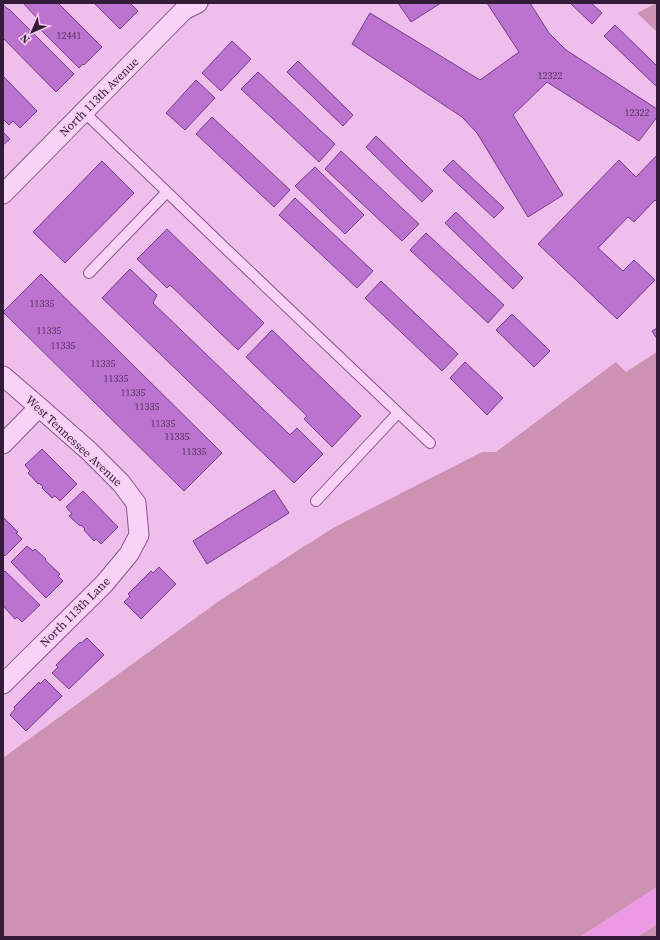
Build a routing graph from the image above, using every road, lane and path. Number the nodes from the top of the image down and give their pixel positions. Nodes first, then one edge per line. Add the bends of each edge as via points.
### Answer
1 (186, 6) edge
2 (84, 112) junction
3 (167, 192) junction
4 (3, 194) edge
5 (89, 273) dead end
6 (3, 376) edge
7 (40, 407) junction
8 (398, 413) junction
9 (430, 443) dead end
10 (3, 444) edge
11 (316, 501) dead end
12 (139, 535) joint
13 (3, 684) edge

1 - 2 street, North 113th Avenue
2 - 3 lane
2 - 4 street, North 113th Avenue
3 - 5 lane
3 - 8 lane
6 - 7 street, West Tennessee Avenue
7 - 10 street
7 - 12 street, West Tennessee Avenue via 121,483 136,503
8 - 9 lane
8 - 11 lane
12 - 13 street, North 113th Lane via 129,554 104,584

